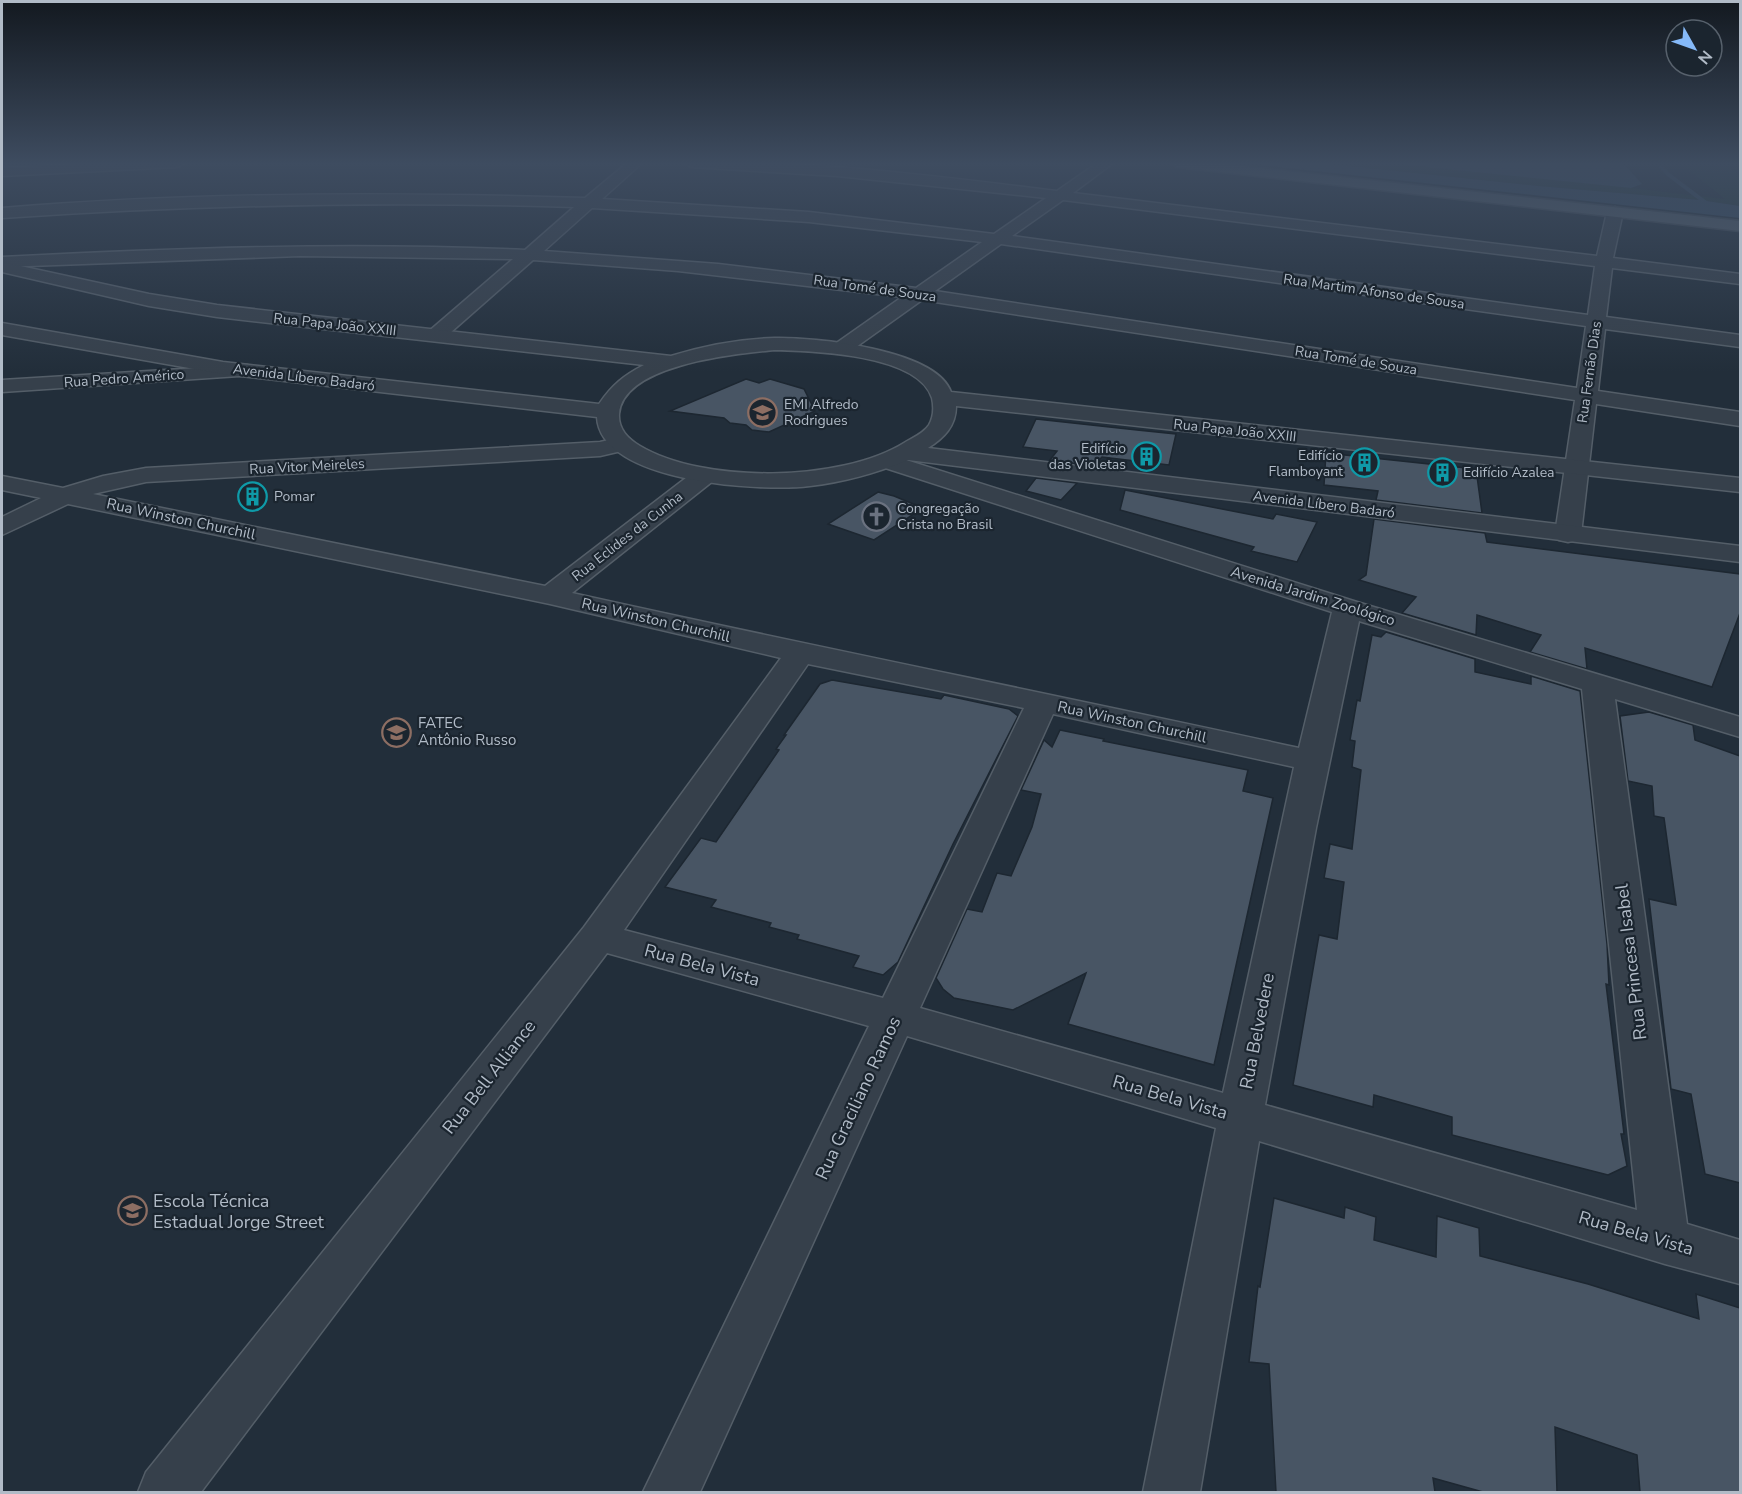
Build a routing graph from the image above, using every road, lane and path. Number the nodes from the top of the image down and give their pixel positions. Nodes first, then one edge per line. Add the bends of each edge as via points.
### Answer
1 (554, 233) edge
2 (943, 233) edge
3 (1006, 233) edge
4 (1370, 233) edge
5 (1610, 233) edge
6 (122, 239) dead end
7 (997, 239) junction
8 (528, 255) junction
9 (106, 256) junction
10 (2, 262) edge
11 (1604, 262) junction
12 (2, 267) edge
13 (1740, 279) edge
14 (76, 284) junction
15 (918, 294) junction
16 (1596, 322) junction
17 (2, 329) edge
18 (435, 336) junction
19 (1740, 341) edge
20 (842, 348) junction
21 (121, 352) junction
22 (673, 362) junction
23 (247, 371) junction
24 (71, 382) junction
25 (2, 386) edge
26 (1586, 395) junction
27 (945, 398) junction
28 (608, 412) junction
29 (1740, 419) edge
30 (622, 444) junction
31 (897, 457) junction
32 (1576, 467) junction
33 (704, 476) junction
34 (2, 483) edge
35 (1740, 485) edge
36 (67, 495) junction
37 (2, 527) edge
38 (1568, 534) junction
39 (1740, 554) edge
40 (550, 596) junction
41 (1347, 608) junction
42 (800, 653) junction
43 (1597, 682) junction
44 (1043, 702) junction
45 (1740, 727) edge
46 (1311, 761) junction
47 (598, 937) junction
48 (896, 1017) junction
49 (1240, 1118) junction
50 (1665, 1242) junction
51 (1740, 1262) edge
52 (166, 1492) edge
53 (671, 1492) edge
54 (1171, 1492) edge

1 - 8 street
2 - 7 street, Rua Martim Afonso de Sousa
3 - 7 street
4 - 11 street
5 - 11 street, Rua Fernão Dias
6 - 9 street
7 - 15 street
7 - 16 street, Rua Martim Afonso de Sousa
8 - 9 street, Rua Tomé de Souza via 333,251
8 - 15 street, Rua Tomé de Souza via 717,269
8 - 18 street
9 - 10 street, Rua Tomé de Souza
9 - 14 street via 90,276
11 - 13 street
11 - 16 street, Rua Fernão Dias
12 - 14 street, Rua Papa João XXIII
14 - 18 street, Rua Papa João XXIII via 217,311
15 - 20 street
15 - 26 street, Rua Tomé de Souza
16 - 19 street, Rua Martim Afonso de Sousa
16 - 26 street, Rua Fernão Dias
17 - 21 street, Avenida Líbero Badaró
18 - 22 street, Rua Papa João XXIII
20 - 22 street via 753,346 702,353
20 - 27 street via 888,358 915,369 934,382
21 - 23 street, Avenida Líbero Badaró
21 - 24 street
22 - 28 street via 630,381 613,398
23 - 24 street, Rua Pedro Américo
23 - 28 street, Avenida Líbero Badaró
24 - 25 street, Rua Pedro Américo
26 - 29 street, Rua Tomé de Souza
26 - 32 street, Rua Fernão Dias
27 - 31 street, Avenida Líbero Badaró via 945,417 933,435
27 - 32 street, Rua Papa João XXIII
28 - 30 street via 610,430
30 - 33 street, Avenida Líbero Badaró via 654,462
30 - 36 street, Rua Vitor Meireles via 600,449 146,475
31 - 33 street, Avenida Líbero Badaró via 855,471 818,477 741,480
31 - 38 street, Avenida Líbero Badaró
31 - 41 street, Avenida Jardim Zoológico
32 - 35 street, Rua Papa João XXIII
32 - 38 street, Rua Fernão Dias
33 - 40 street, Rua Eclides da Cunha
34 - 36 street, Rua Winston Churchill
36 - 37 street, Rua Vitor Meireles
36 - 40 street, Rua Winston Churchill
38 - 39 street, Avenida Líbero Badaró
40 - 42 street, Rua Winston Churchill
41 - 43 street, Avenida Jardim Zoológico
41 - 46 street, Rua Belvedere
42 - 44 street, Rua Winston Churchill
42 - 47 street, Rua Bell Alliance
43 - 45 street, Avenida Jardim Zoológico
43 - 50 street, Rua Princesa Isabel
44 - 46 street, Rua Winston Churchill
44 - 48 street, Rua Graciliano Ramos
46 - 49 street, Rua Belvedere
47 - 48 street, Rua Bela Vista
47 - 52 street, Rua Bell Alliance
48 - 49 street, Rua Bela Vista
48 - 53 street, Rua Graciliano Ramos
49 - 50 street, Rua Bela Vista
49 - 54 street, Rua Belvedere
50 - 51 street, Rua Bela Vista

